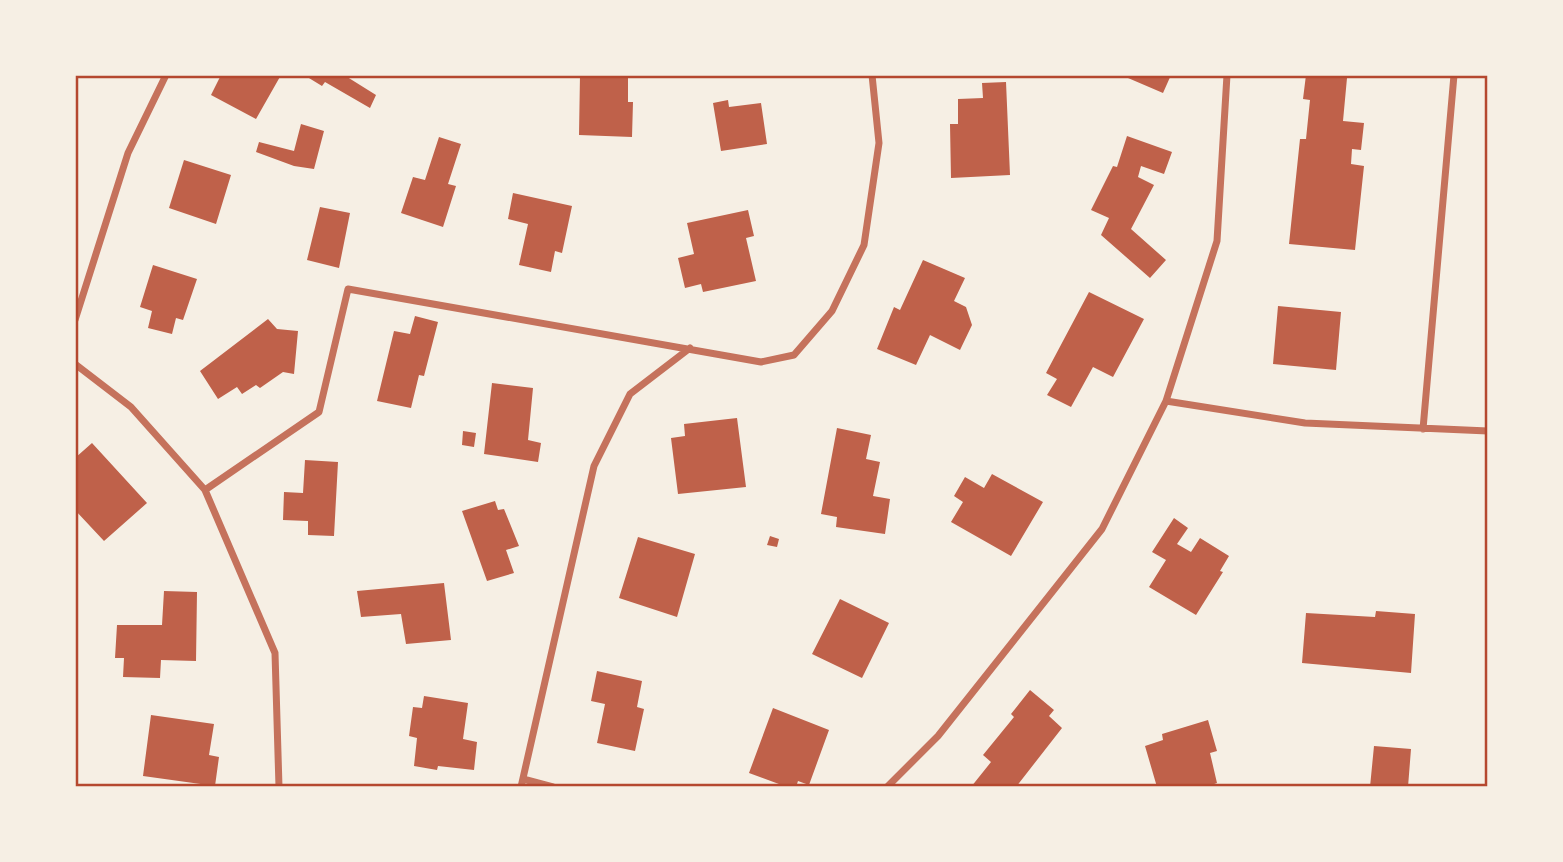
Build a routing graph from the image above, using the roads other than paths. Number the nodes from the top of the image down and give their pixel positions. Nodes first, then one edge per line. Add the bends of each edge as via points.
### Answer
1 (166, 75) edge
2 (872, 75) edge
3 (1227, 75) edge
4 (1454, 75) edge
5 (75, 320) edge
6 (690, 348) junction
7 (75, 364) edge
8 (1166, 401) junction
9 (1423, 429) junction
10 (1488, 431) edge
11 (205, 490) junction
12 (522, 783) edge
13 (279, 787) edge
14 (553, 787) edge
15 (887, 787) edge

1 - 5 street via 128,153
2 - 6 street via 879,144 864,245 832,311 794,355 761,362
3 - 8 street via 1217,241
4 - 9 street
6 - 11 street via 348,289 319,412
6 - 12 street via 630,394 594,466
7 - 11 street via 131,407
8 - 9 street via 1305,423
8 - 15 street via 1102,528 937,736
9 - 10 street
11 - 13 street via 275,653
12 - 14 street

